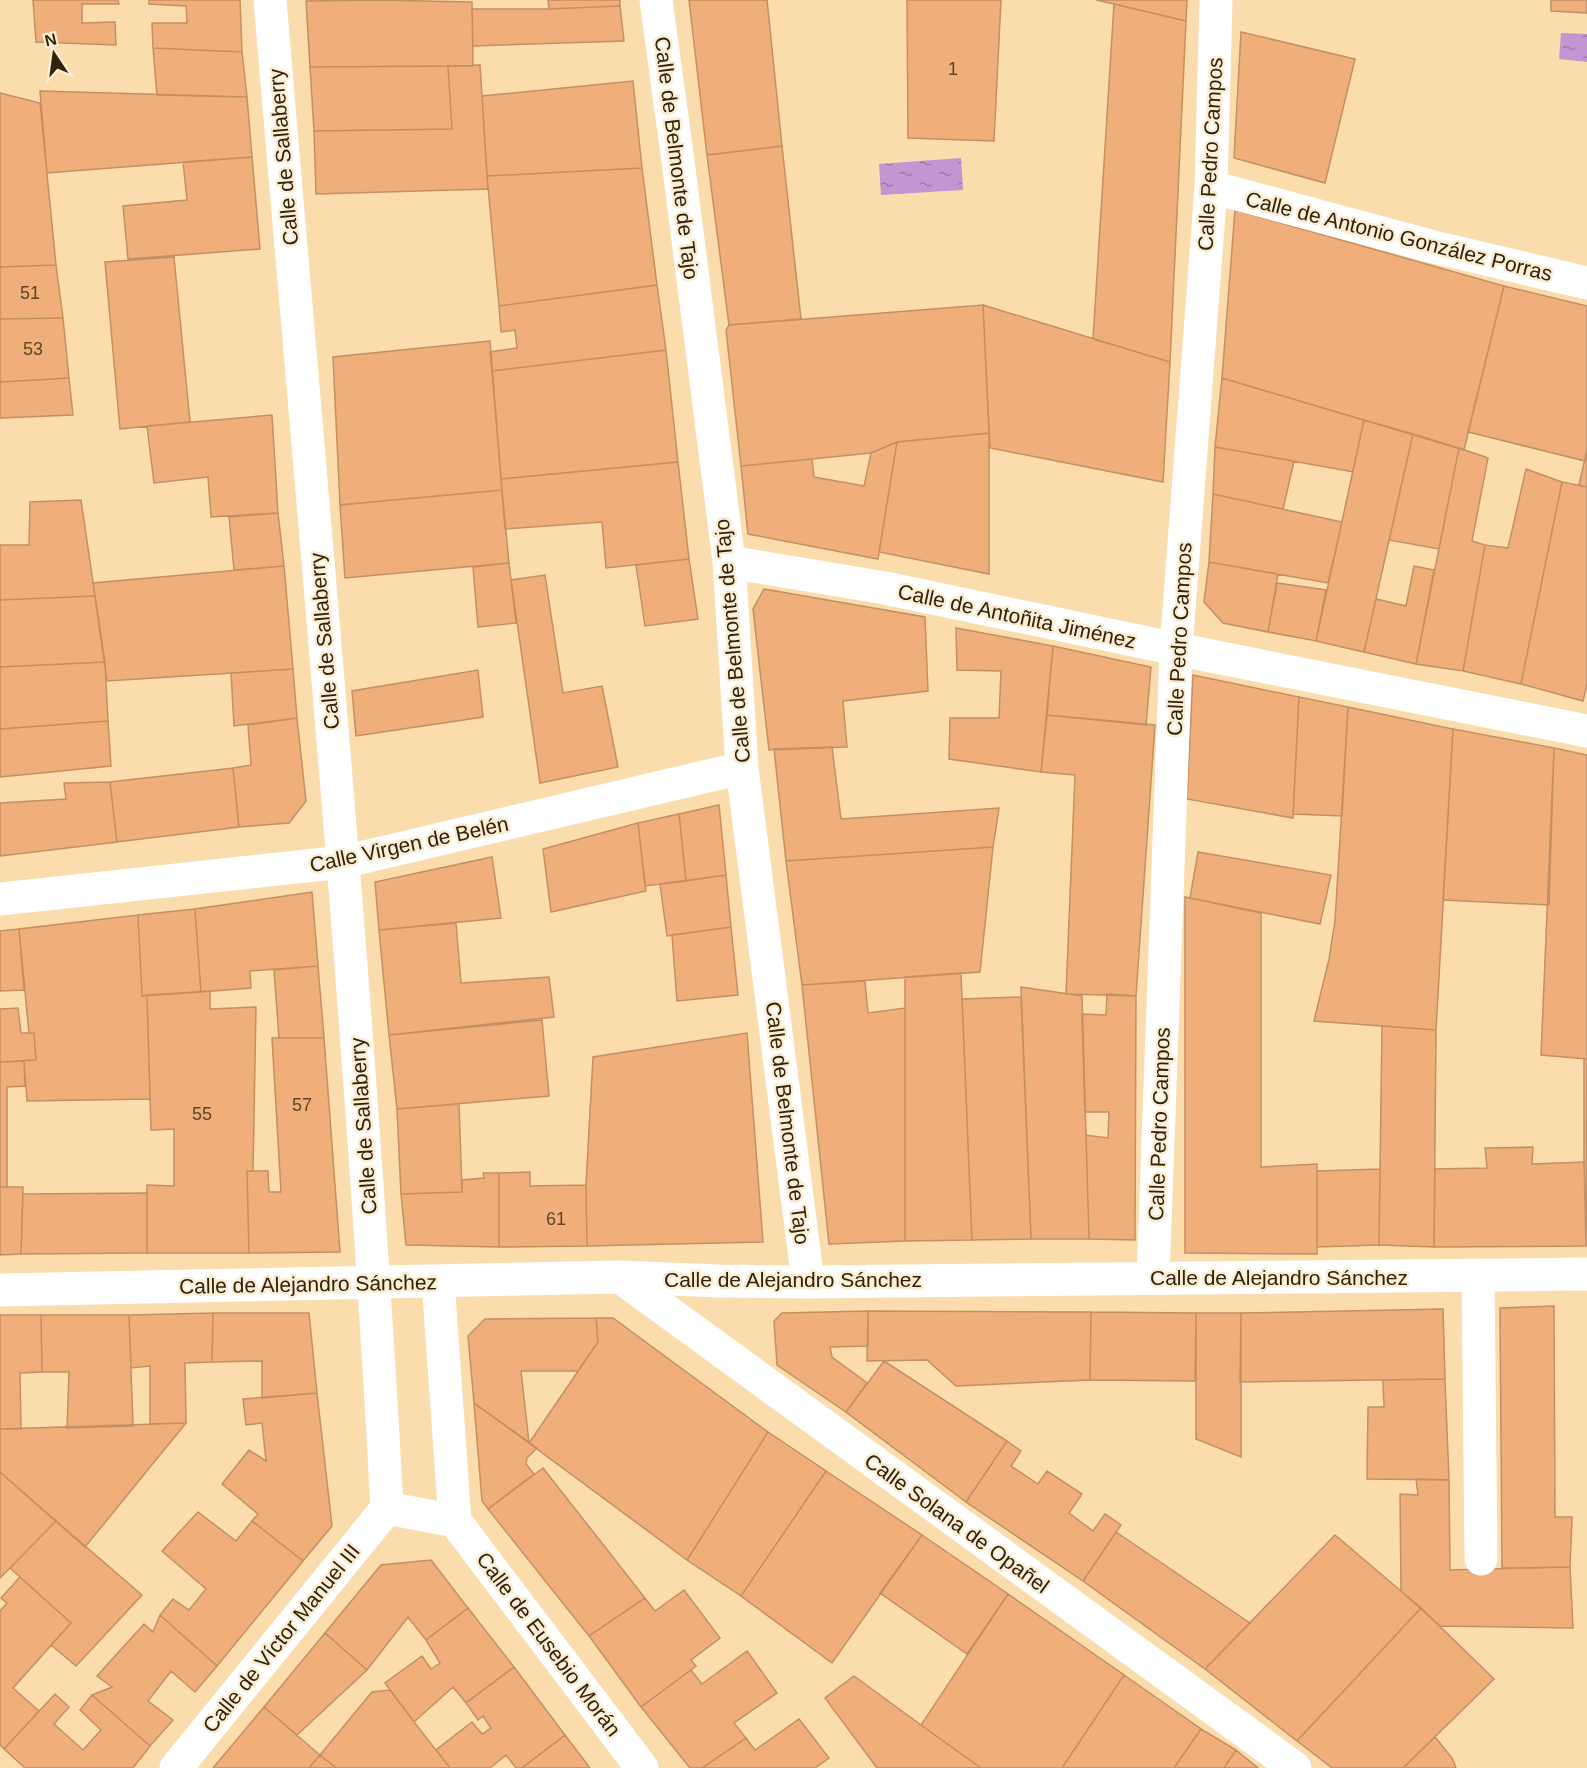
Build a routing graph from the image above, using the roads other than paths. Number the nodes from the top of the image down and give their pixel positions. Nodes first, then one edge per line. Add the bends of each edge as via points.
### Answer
1 (270, 0) edge
2 (656, 0) edge
3 (1216, 0) edge
4 (1211, 187) junction
5 (1587, 283) edge
6 (729, 562) junction
7 (1176, 649) junction
8 (1587, 731) edge
9 (742, 768) junction
10 (343, 862) junction
11 (0, 899) edge
12 (1587, 1274) edge
13 (1478, 1276) junction
14 (620, 1277) junction
15 (1153, 1278) junction
16 (438, 1281) junction
17 (808, 1281) junction
18 (375, 1283) junction
19 (0, 1290) edge
20 (387, 1508) junction
21 (455, 1521) junction
22 (1481, 1559) dead end
23 (176, 1768) edge
24 (642, 1768) edge
25 (1295, 1768) edge

1 - 10 street, Calle de Sallaberry
2 - 6 street, Calle de Belmonte de Tajo
3 - 4 street, Calle Pedro Campos
4 - 5 street, Calle de Antonio González Porras
4 - 7 street, Calle Pedro Campos
6 - 7 street, Calle de Antoñita Jiménez via 885,588
6 - 9 street, Calle de Belmonte de Tajo
7 - 8 street, Calle de Antoñita Jiménez
7 - 15 street, Calle Pedro Campos
9 - 10 street, Calle Virgen de Belén
9 - 17 street, Calle de Belmonte de Tajo
10 - 11 street, Calle Virgen de Belén
10 - 18 street, Calle de Sallaberry
12 - 13 street, Calle de Alejandro Sánchez
13 - 15 street, Calle de Alejandro Sánchez
13 - 22 street
14 - 16 street, Calle de Alejandro Sánchez
14 - 17 street, Calle de Alejandro Sánchez
14 - 25 street, Calle Solana de Opañel
15 - 17 street, Calle de Alejandro Sánchez
16 - 18 street, Calle de Alejandro Sánchez
16 - 21 street
18 - 19 street, Calle de Alejandro Sánchez
18 - 20 street
20 - 21 street
20 - 23 street, Calle de Víctor Manuel III
21 - 24 street, Calle de Eusebio Morán

